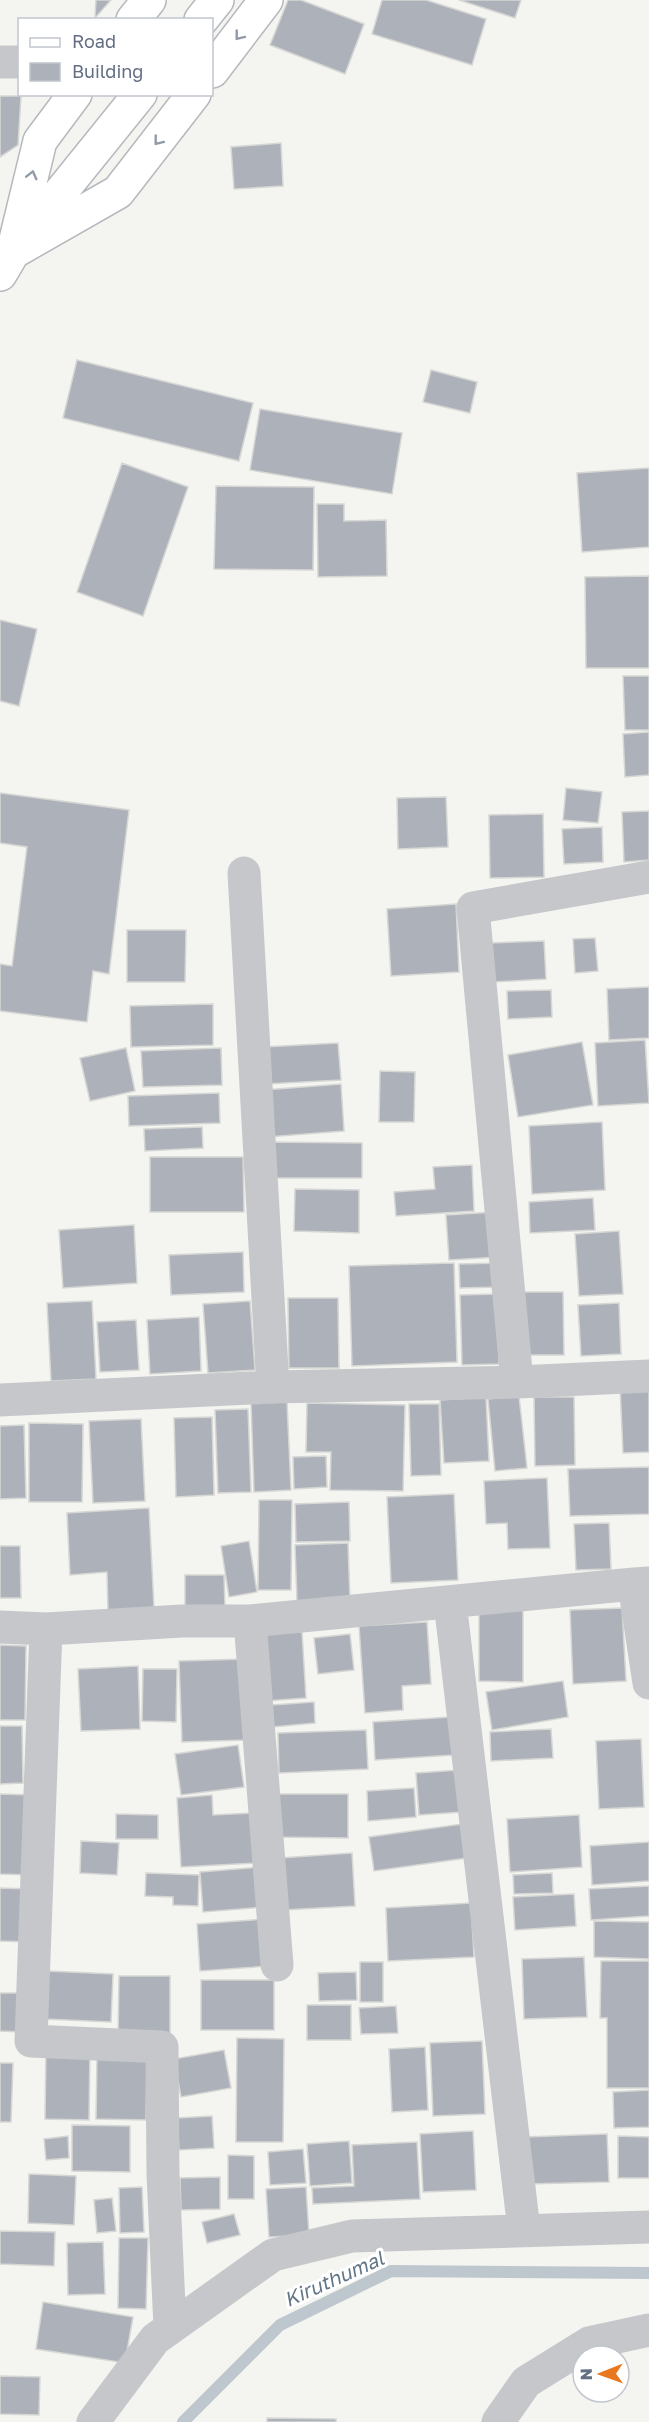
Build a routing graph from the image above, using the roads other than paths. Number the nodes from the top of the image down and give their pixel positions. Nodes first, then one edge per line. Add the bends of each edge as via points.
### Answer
1 (149, 0) edge
2 (217, 0) edge
3 (267, 0) edge
4 (136, 18) edge
5 (203, 18) edge
6 (0, 62) edge
7 (18, 62) edge
8 (213, 70) edge
9 (74, 96) edge
10 (138, 96) edge
11 (192, 96) edge
12 (6, 263) edge
13 (244, 873) dead end
14 (649, 877) edge
15 (649, 1376) edge
16 (517, 1382) junction
17 (273, 1387) junction
18 (0, 1400) edge
19 (642, 1583) edge
20 (450, 1602) junction
21 (250, 1622) junction
22 (0, 1627) edge
23 (46, 1629) junction
24 (649, 1683) edge
25 (277, 1965) dead end
26 (649, 2227) edge
27 (524, 2230) junction
28 (170, 2328) junction
29 (649, 2330) edge
30 (93, 2422) edge
31 (498, 2422) edge

1 - 4 main road
2 - 5 main road
3 -> 8 main road
6 - 7 street
12 -> 9 main road via 40,141
10 - 12 main road
11 -> 12 main road via 118,192
13 - 17 street
14 - 16 street via 473,908
15 - 16 street
16 - 17 street
17 - 18 street
19 - 20 street
19 - 24 street
20 - 21 street
20 - 27 street
21 - 23 street via 182,1621
21 - 25 street
22 - 23 street
23 - 28 street via 31,2041 162,2047
26 - 27 street
27 - 28 street via 352,2236 273,2255
28 - 30 street via 155,2339
29 - 31 street via 589,2343 526,2382

